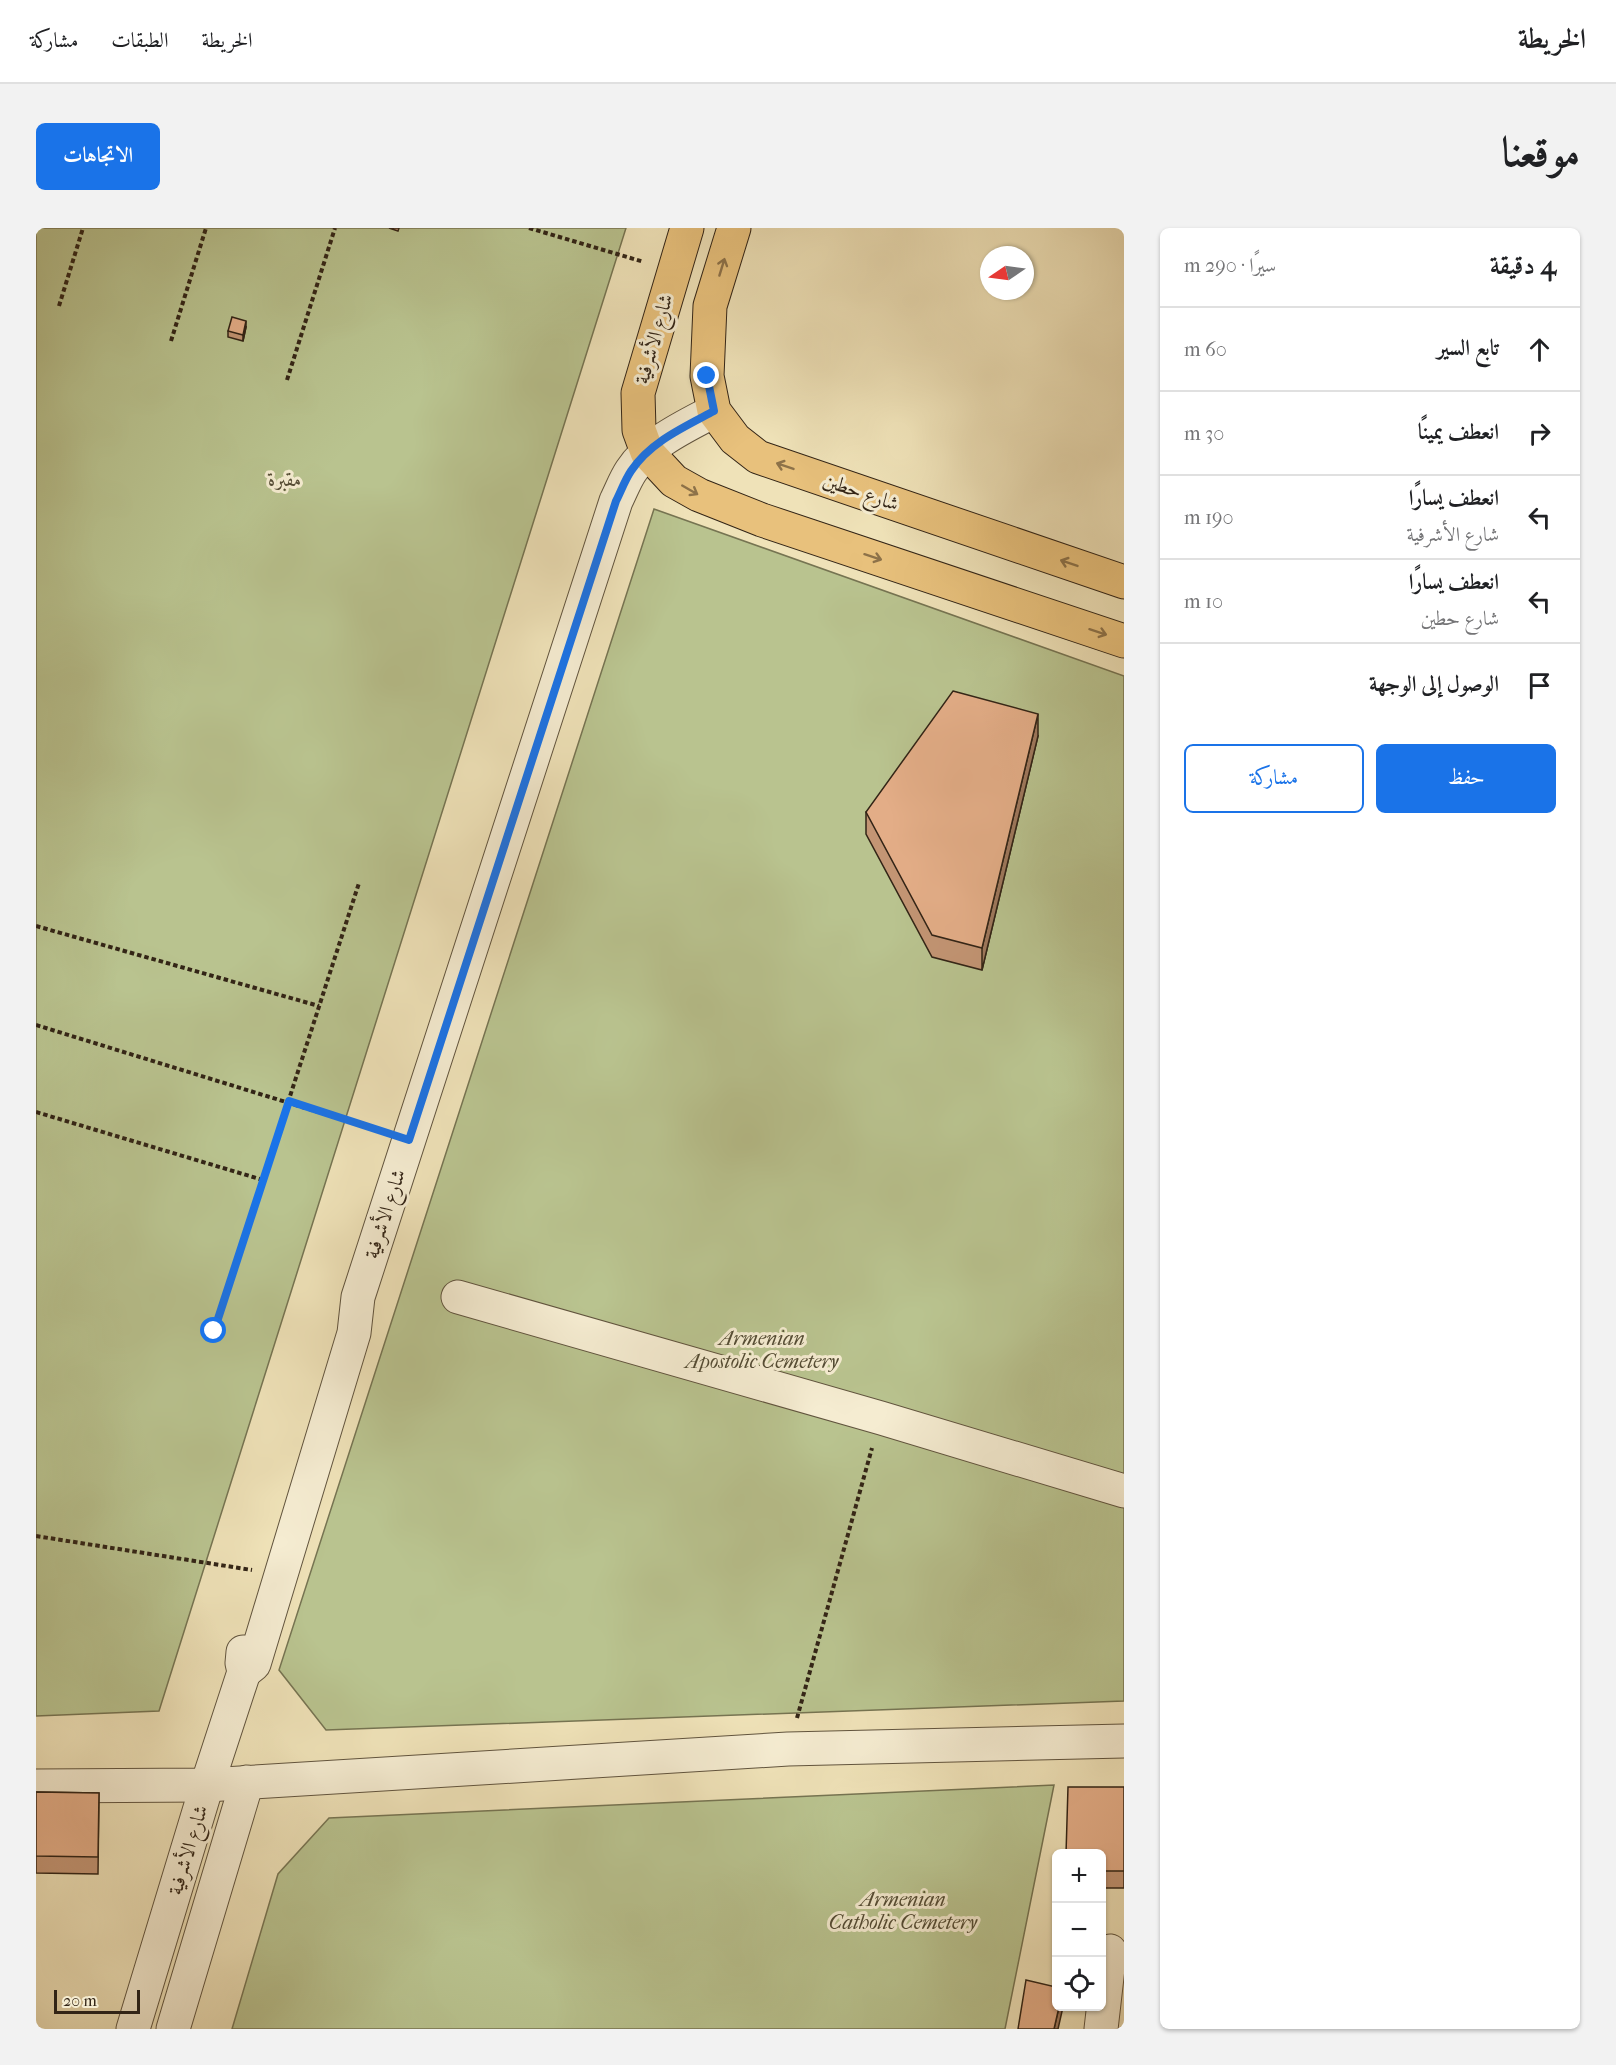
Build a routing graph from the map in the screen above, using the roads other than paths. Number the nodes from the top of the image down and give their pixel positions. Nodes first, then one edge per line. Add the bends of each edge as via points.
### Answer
1 (687, 228) edge
2 (734, 228) edge
3 (714, 411) junction
4 (647, 452) junction
5 (1124, 582) edge
6 (1124, 641) edge
7 (358, 1297) junction
8 (458, 1297) dead end
9 (1124, 1491) edge
10 (244, 1672) junction
11 (1124, 1741) edge
12 (247, 1782) junction
13 (207, 1785) junction
14 (36, 1786) edge
15 (1110, 1951) dead end
16 (134, 2029) edge
17 (173, 2029) edge
18 (1101, 2029) edge

1 - 4 main road, شارع الأشرفية via 638,393 639,430
3 -> 2 main road, شارع حطين via 707,376 710,306
3 - 4 street, شارع الأشرفية
5 -> 3 main road, شارع حطين via 758,457 735,440
4 -> 6 main road via 674,481 699,495
4 - 7 street, شارع الأشرفية via 631,471 616,501
7 - 10 street, شارع الأشرفية via 352,1341 254,1664
7 - 10 street, شارع الأشرفية via 336,1330 242,1658
8 - 9 street
10 - 13 street, شارع الأشرفية
11 - 12 street via 788,1749
12 - 13 street
12 - 17 street
13 - 14 street
13 - 16 street, شارع الأشرفية
15 - 18 street

